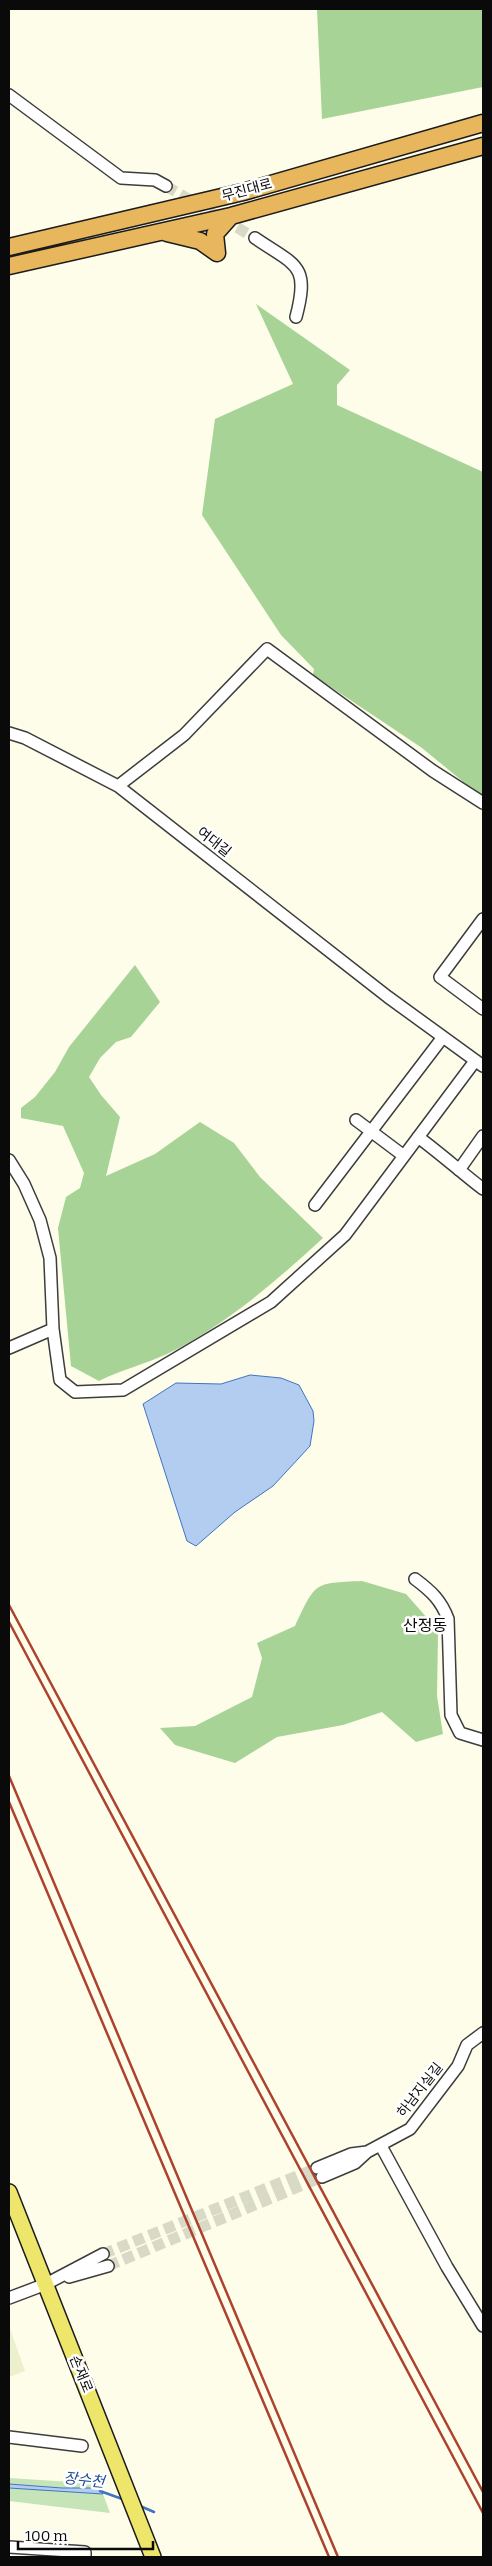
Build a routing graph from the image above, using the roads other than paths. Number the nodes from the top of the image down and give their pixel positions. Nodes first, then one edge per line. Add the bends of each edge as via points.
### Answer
1 (9, 94) edge
2 (483, 123) edge
3 (483, 146) edge
4 (166, 186) tunnel mouth
5 (231, 216) junction
6 (162, 232) junction
7 (255, 238) tunnel mouth
8 (9, 247) edge
9 (9, 266) edge
10 (296, 317) dead end
11 (9, 733) edge
12 (118, 786) junction
13 (483, 803) edge
14 (483, 919) edge
15 (483, 1009) edge
16 (443, 1037) junction
17 (479, 1064) edge
18 (356, 1120) dead end
19 (371, 1131) junction
20 (483, 1136) edge
21 (418, 1137) junction
22 (404, 1156) junction
23 (9, 1160) edge
24 (459, 1170) junction
25 (483, 1189) edge
26 (315, 1205) dead end
27 (53, 1329) junction
28 (9, 1348) edge
29 (415, 1579) dead end
30 (483, 1740) edge
31 (483, 2033) edge
32 (382, 2146) junction
33 (319, 2172) tunnel mouth
34 (9, 2192) edge
35 (103, 2254) tunnel mouth
36 (108, 2266) tunnel mouth
37 (46, 2284) junction
38 (9, 2298) edge
39 (483, 2326) edge
40 (9, 2437) edge
41 (82, 2446) dead end
42 (9, 2547) edge
43 (39, 2553) edge
44 (85, 2557) edge
45 (153, 2557) edge

1 - 4 street via 121,178 155,180
2 - 8 highway, 무진대로 via 243,192
3 - 5 highway, 무진대로
5 - 6 highway, 무진대로
5 - 6 highway via 215,234 217,253 200,241
6 - 9 highway, 무진대로
7 - 10 street via 292,264 302,276
11 - 12 street, 여대길
12 - 13 street via 184,735 267,649 425,765
12 - 16 street, 여대길
14 - 15 street via 440,978
16 - 17 street, 여대길
16 - 19 street
17 - 21 street
18 - 19 street
19 - 22 street
19 - 26 street
20 - 24 street
21 - 22 street
21 - 24 street
22 - 27 street via 345,1236 271,1302 123,1390 76,1392 60,1380
23 - 27 street via 40,1220 50,1258
24 - 25 street
27 - 28 street
29 - 30 street via 434,1592 448,1619 450,1715 460,1733
31 - 32 street, 하남지실길 via 467,2046 458,2066 419,2120
32 - 33 street, 하남지실길 via 351,2154
32 - 39 street via 447,2267
34 - 37 main road, 손재로
35 - 37 street
36 - 37 street
37 - 38 street
37 - 45 main road, 손재로
40 - 41 street
42 - 43 street
43 - 44 street via 85,2552

